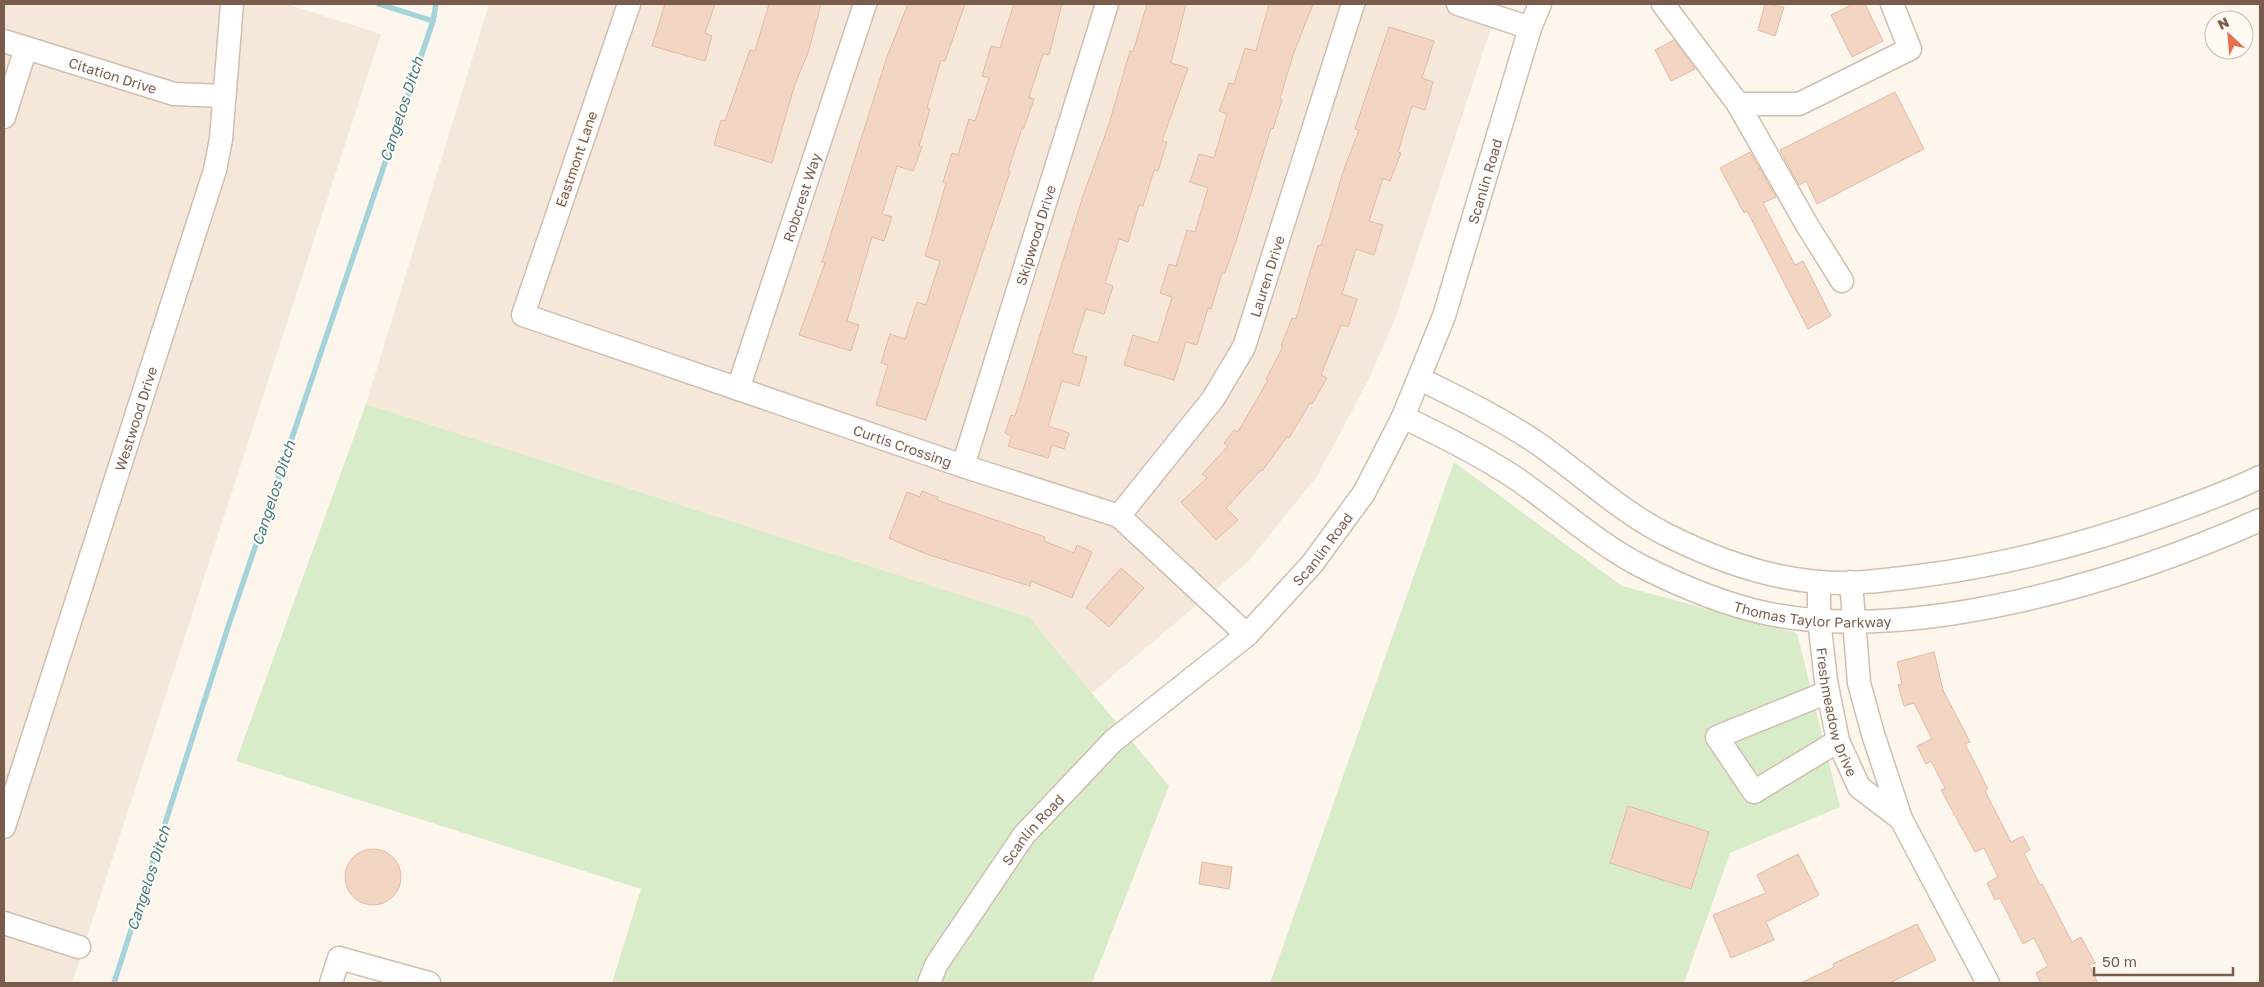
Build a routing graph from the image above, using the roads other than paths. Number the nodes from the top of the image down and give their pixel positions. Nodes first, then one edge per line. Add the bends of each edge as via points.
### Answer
1 (232, 4) edge
2 (629, 4) edge
3 (865, 4) edge
4 (1107, 4) edge
5 (1353, 4) edge
6 (1458, 4) edge
7 (1540, 4) edge
8 (1663, 4) edge
9 (1892, 4) edge
10 (1530, 28) junction
11 (4, 41) edge
12 (26, 48) junction
13 (224, 96) junction
14 (1738, 104) junction
15 (4, 117) edge
16 (1842, 280) dead end
17 (523, 314) joint
18 (1420, 379) junction
19 (738, 389) junction
20 (1403, 417) junction
21 (963, 466) junction
22 (2260, 477) edge
23 (1119, 516) junction
24 (2260, 520) edge
25 (1819, 582) junction
26 (1851, 582) junction
27 (1819, 619) junction
28 (1853, 622) junction
29 (1247, 635) junction
30 (1828, 692) junction
31 (1838, 741) junction
32 (1901, 819) junction
33 (4, 827) edge
34 (4, 923) edge
35 (79, 947) dead end
36 (330, 983) edge
37 (429, 983) edge
38 (929, 983) edge
39 (1988, 983) edge

1 - 13 street, Westwood Drive
2 - 17 street, Eastmont Lane
3 - 19 street, Robcrest Way
4 - 21 street, Skipwood Drive
5 - 23 street, Lauren Drive via 1244,347 1214,399
6 - 10 street
7 - 10 street, Scanlin Road
8 - 14 street
9 - 14 street via 1910,49 1799,104
10 - 18 street, Scanlin Road via 1444,316
11 - 12 street, Citation Drive
12 - 13 street, Citation Drive via 174,94
12 - 15 street
13 - 33 street, Westwood Drive via 215,170
14 - 16 street
17 - 19 street, Curtis Crossing
18 - 20 street, Scanlin Road
18 - 25 street, Thomas Taylor Parkway via 1490,414 1539,445 1628,512 1666,534 1718,558 1773,574
19 - 21 street, Curtis Crossing
20 - 27 street, Thomas Taylor Parkway via 1462,445 1501,469 1640,566 1691,590 1764,613
20 - 29 street, Scanlin Road via 1364,493 1312,564
21 - 23 street, Curtis Crossing
22 - 26 street, Thomas Taylor Parkway via 2206,500 2075,545 1943,573
23 - 29 street, Curtis Crossing
24 - 28 street, Thomas Taylor Parkway via 2168,558 2037,596 1952,613
25 - 26 street, Thomas Taylor Parkway
25 - 27 street, Freshmeadow Drive
26 - 28 street, Freshmeadow Drive
27 - 28 street, Thomas Taylor Parkway
27 - 30 street, Freshmeadow Drive
28 - 32 street, Freshmeadow Drive via 1858,683
29 - 38 street, Scanlin Road via 1113,740 1024,835 936,965
30 - 31 street, Freshmeadow Drive
30 - 31 street via 1717,737 1754,792
31 - 32 street, Freshmeadow Drive via 1859,787
32 - 39 street, Freshmeadow Drive
34 - 35 street
36 - 37 street via 338,958

